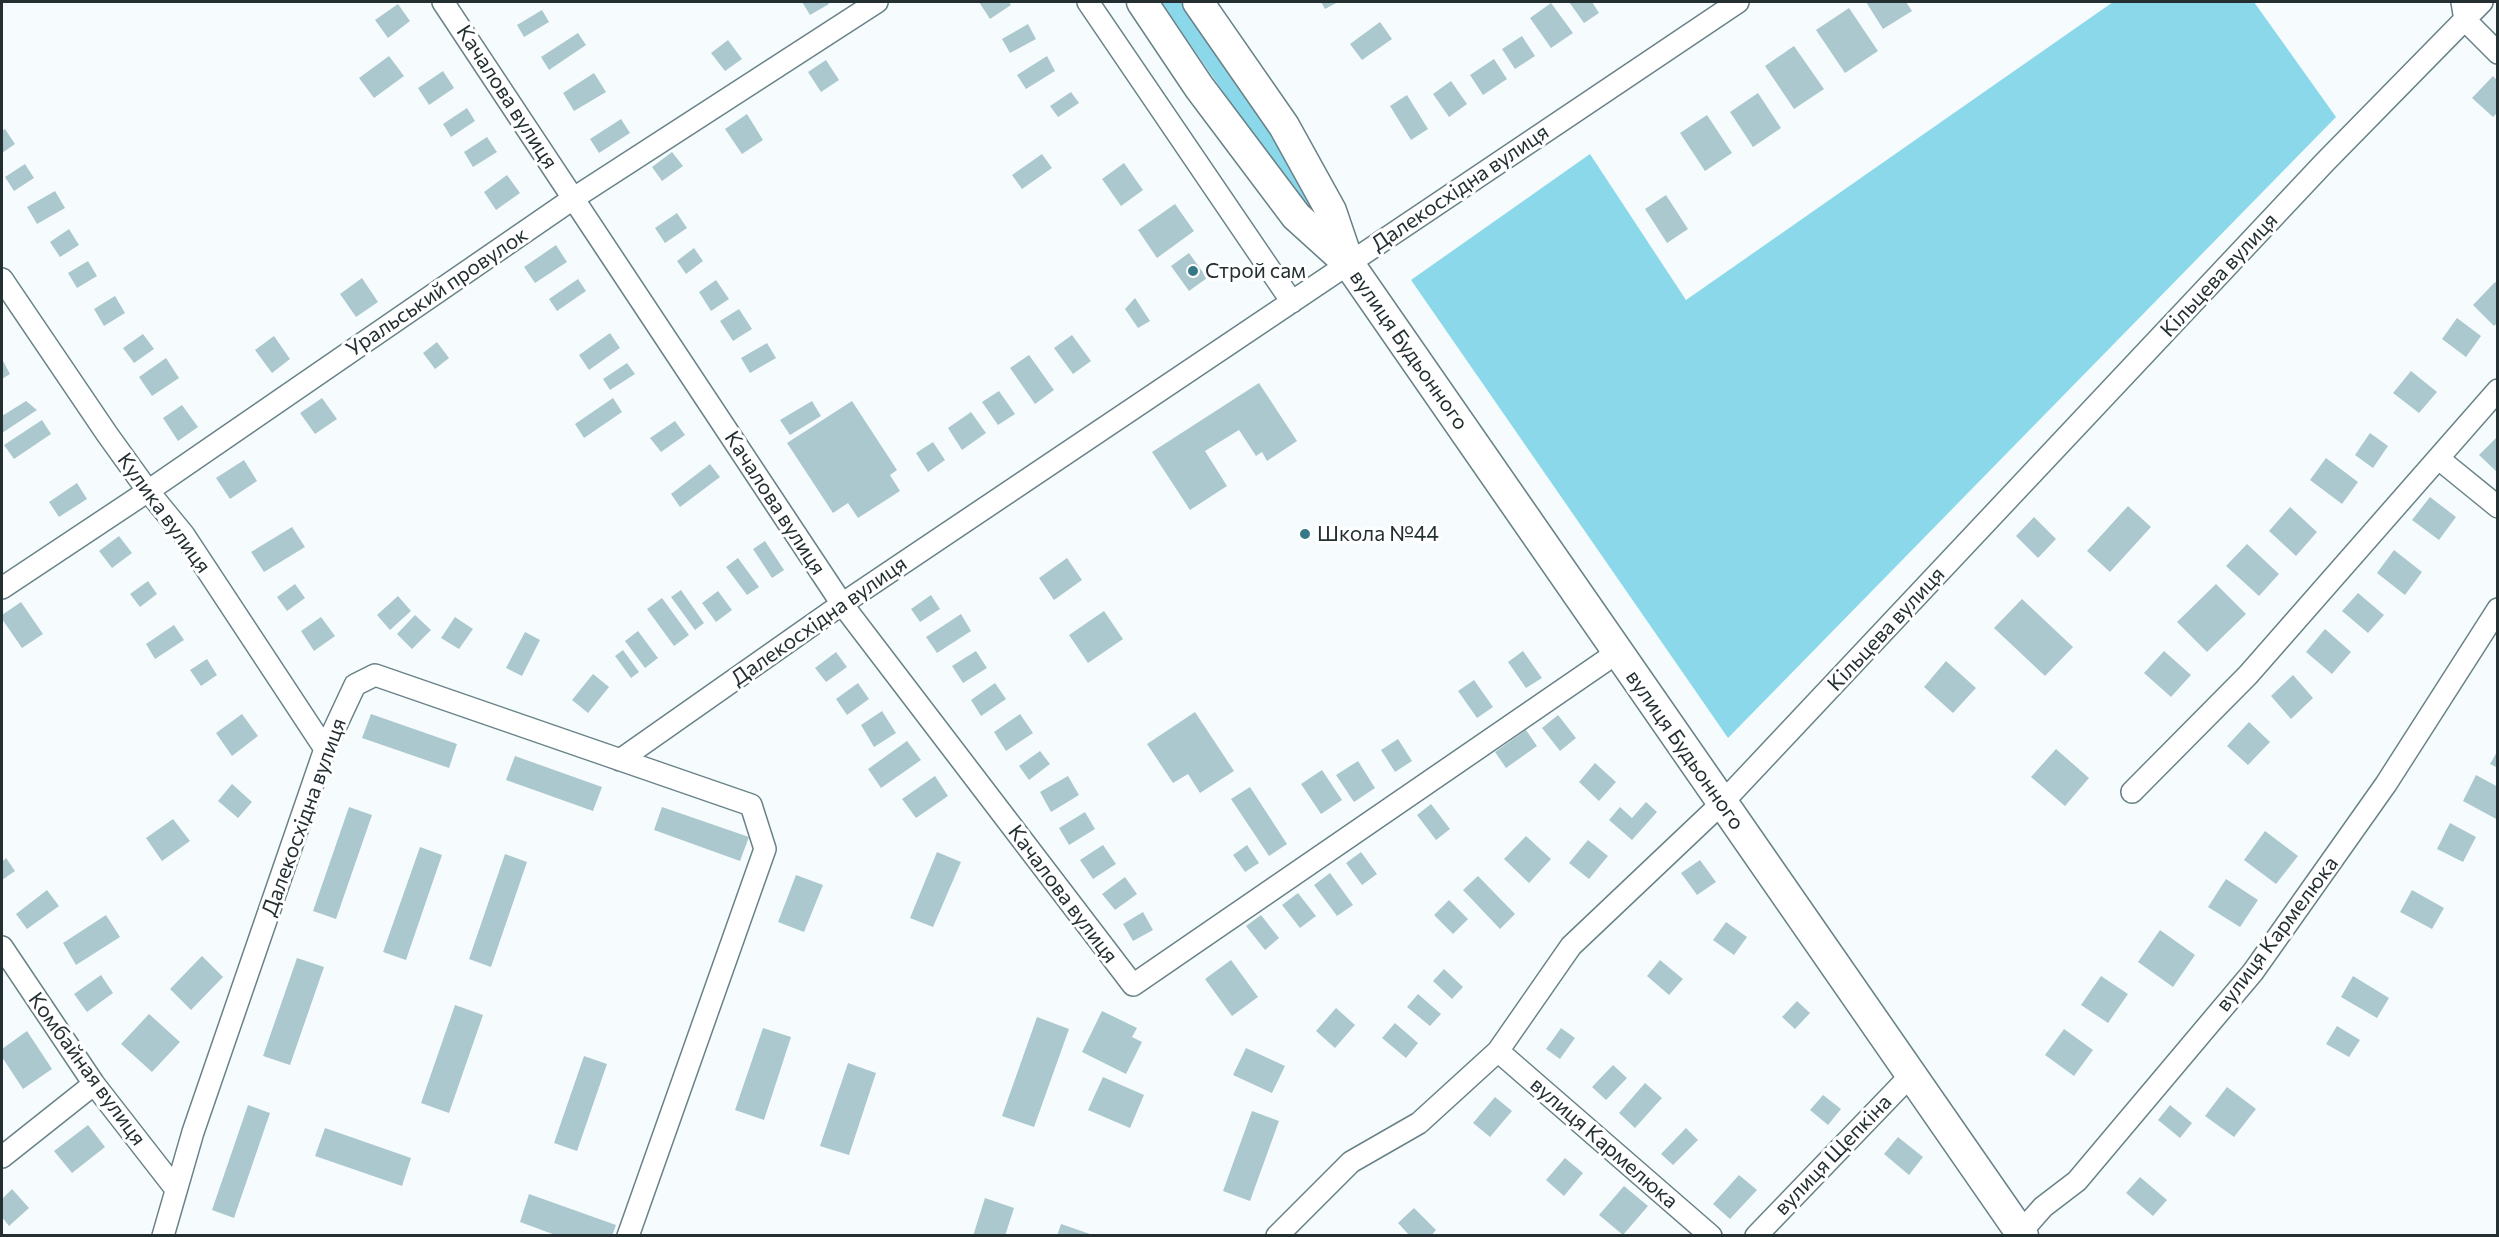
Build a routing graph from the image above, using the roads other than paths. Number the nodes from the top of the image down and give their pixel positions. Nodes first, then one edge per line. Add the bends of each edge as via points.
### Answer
1 (444, 2) edge
2 (877, 2) edge
3 (1088, 2) edge
4 (1142, 2) edge
5 (1198, 2) edge
6 (1738, 2) edge
7 (2482, 2) edge
8 (2464, 11) edge
9 (2498, 53) edge
10 (574, 198) junction
11 (1349, 264) junction
12 (2, 279) edge
13 (1292, 302) junction
14 (2498, 390) edge
15 (2439, 459) junction
16 (148, 491) junction
17 (2498, 507) edge
18 (2, 588) edge
19 (842, 604) junction
20 (2498, 609) edge
21 (1618, 652) junction
22 (325, 749) junction
23 (620, 760) junction
24 (2132, 792) dead end
25 (1722, 803) junction
26 (2, 947) edge
27 (1498, 1051) junction
28 (1911, 1075) junction
29 (94, 1084) junction
30 (2, 1157) edge
31 (175, 1188) junction
32 (2022, 1234) edge
33 (163, 1236) edge
34 (628, 1236) edge
35 (1277, 1236) edge
36 (1711, 1236) edge
37 (1756, 1236) edge

1 - 10 street, Качалова вулиця
2 - 10 street, Уральський провулок
3 - 13 street
4 - 11 main road, вулиця Будьонного via 1296,216
5 - 11 main road, вулиця Будьонного via 1284,126 1331,211
6 - 11 street, Далекосхідна вулиця
7 - 8 street, Кільцева вулиця
8 - 9 street
8 - 25 street, Кільцева вулиця
10 - 16 street, Уральський провулок
10 - 19 street, Качалова вулиця
11 - 13 street, Далекосхідна вулиця
11 - 21 main road, вулиця Будьонного
12 - 16 street, Кулика вулиця
13 - 19 street, Далекосхідна вулиця
14 - 15 street
15 - 17 street
15 - 24 street via 2248,675
16 - 18 street, Уральський провулок
16 - 22 street, Кулика вулиця via 183,535
19 - 21 street, Качалова вулиця via 1133,985
19 - 23 street, Далекосхідна вулиця
20 - 32 street, вулиця Кармелюка via 2386,784 2253,972 2077,1181 2043,1207
21 - 25 main road, вулиця Будьонного
22 - 23 street, Далекосхідна вулиця via 355,685 375,675
22 - 31 street, Далекосхідна вулиця
23 - 34 street via 751,805 765,849
25 - 27 street, Кільцева вулиця via 1571,945
25 - 28 main road, вулиця Будьонного
26 - 29 street, Комбайная вулиця
27 - 35 street, Кільцева вулиця via 1419,1123 1351,1162
27 - 36 street, вулиця Кармелюка
28 - 32 main road, вулиця Будьонного
28 - 37 street, вулиця Щепкіна
29 - 30 street
29 - 31 street, Комбайная вулиця
31 - 33 street, Далекосхідна вулиця

